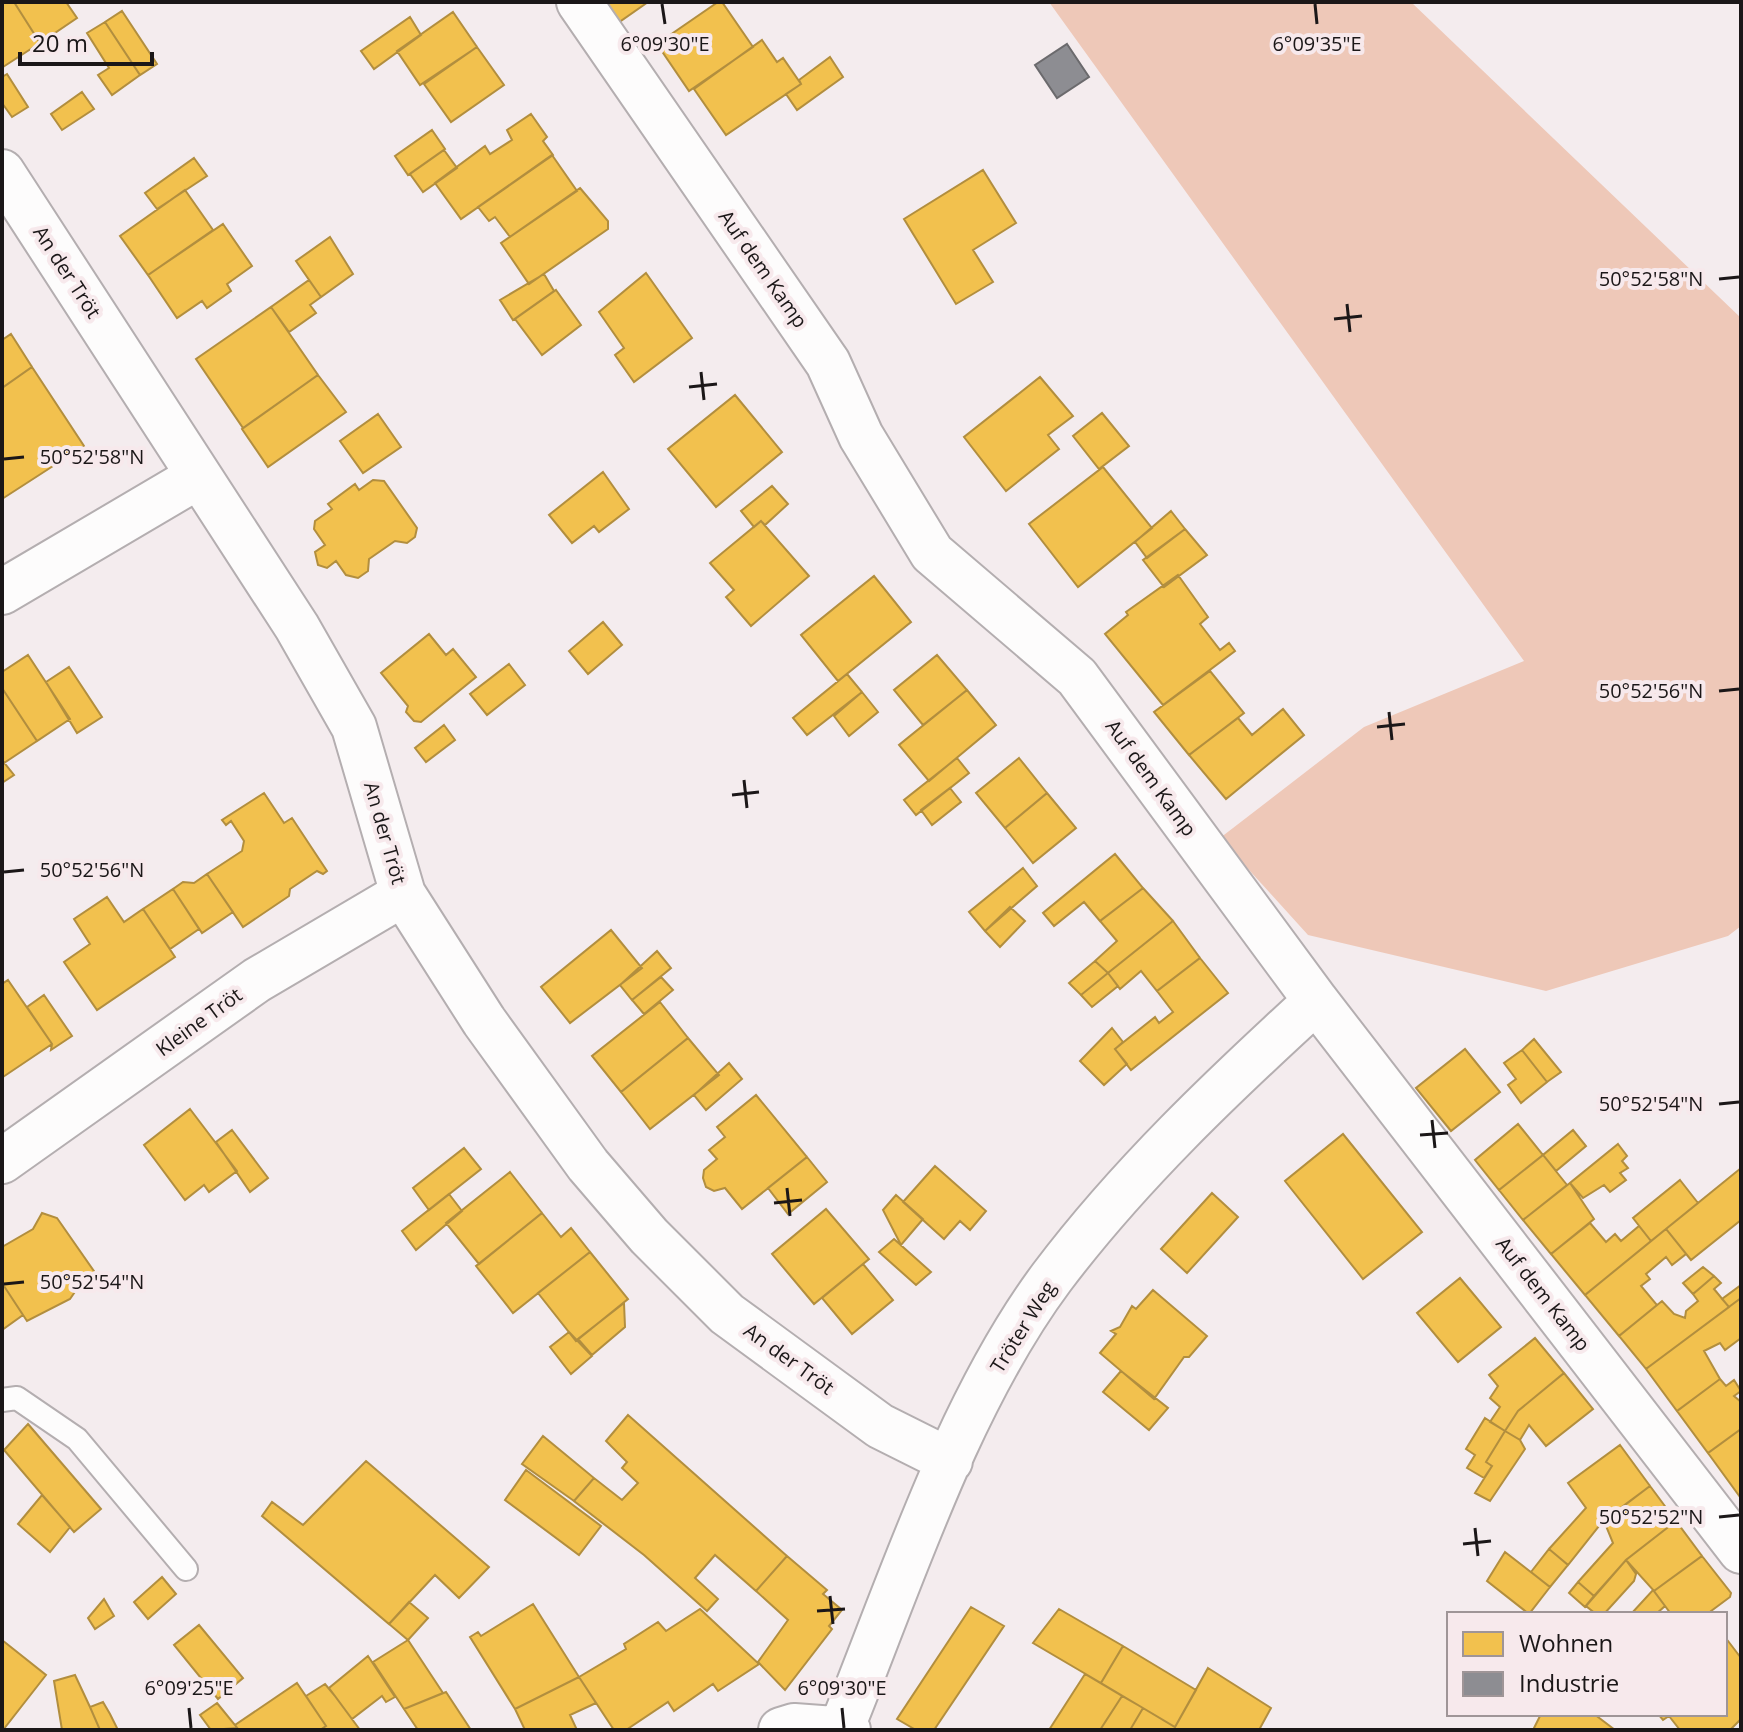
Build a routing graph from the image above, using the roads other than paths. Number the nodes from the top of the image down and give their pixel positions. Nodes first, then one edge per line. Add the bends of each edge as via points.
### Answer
1 (579, 2) edge
2 (2, 172) edge
3 (199, 476) junction
4 (2, 592) edge
5 (403, 894) junction
6 (1316, 1001) junction
7 (2, 1161) edge
8 (2, 1400) edge
9 (950, 1461) junction
10 (1741, 1551) edge
11 (186, 1569) dead end
12 (845, 1728) edge
13 (781, 1730) edge

1 - 6 street, Auf dem Kamp via 828,363 861,436 932,553 1077,677
2 - 3 street, An der Tröt
3 - 4 street
3 - 5 street, An der Tröt via 297,627 354,727
5 - 7 street, Kleine Tröt via 257,980
5 - 9 street, An der Tröt via 484,1021 588,1165 649,1236 727,1314 880,1426
6 - 9 street, Tröter Weg via 1217,1092 1060,1268 999,1361
6 - 10 street, Auf dem Kamp
8 - 11 lane via 17,1398 77,1439
9 - 12 street, Tröter Weg
12 - 13 street

